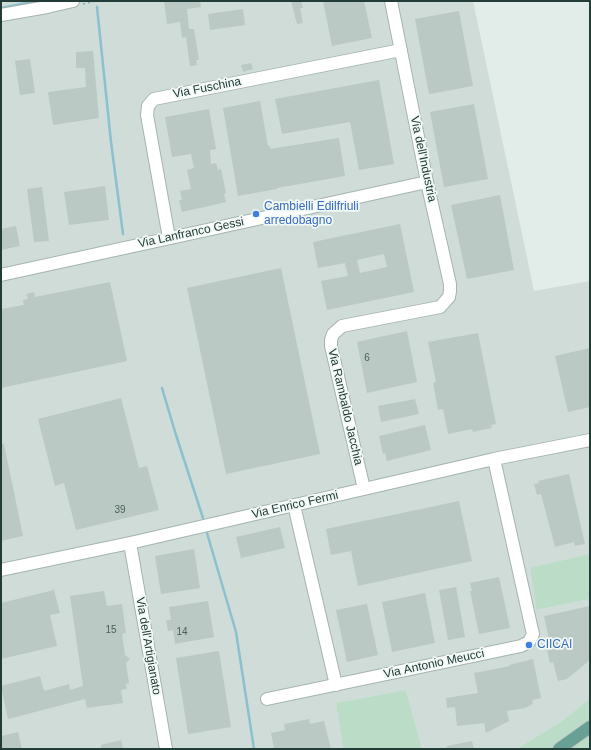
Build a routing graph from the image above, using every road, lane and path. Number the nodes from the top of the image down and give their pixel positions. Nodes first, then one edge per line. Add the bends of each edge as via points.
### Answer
1 (72, 1) edge
2 (391, 1) edge
3 (1, 15) edge
4 (401, 50) junction
5 (427, 182) junction
6 (169, 238) junction
7 (1, 274) edge
8 (433, 309) joint
9 (590, 440) edge
10 (494, 459) junction
11 (364, 489) junction
12 (294, 505) junction
13 (130, 543) junction
14 (1, 570) edge
15 (336, 685) junction
16 (267, 699) dead end
17 (590, 727) edge
18 (166, 749) edge
19 (559, 749) edge

1 - 3 street via 47,8
2 - 4 street, Via dell'Industria
4 - 5 street, Via dell'Industria
4 - 6 street, Via Fuschina via 154,99 148,106 147,115
5 - 6 street, Via Lanfranco Gessi
5 - 8 street, Via dell'Industria via 450,284 449,297 440,307
6 - 7 street, Via Lanfranco Gessi
8 - 11 street, Via Rambaldo Jacchia via 342,326 333,334 331,346
9 - 10 street, Via Enrico Fermi
10 - 11 street, Via Enrico Fermi
10 - 15 street, Via Antonio Meucci via 532,638 521,646
11 - 12 street, Via Enrico Fermi
12 - 13 street, Via Enrico Fermi
12 - 15 street
13 - 14 street, Via Enrico Fermi
13 - 18 street, Via dell'Artigianato
15 - 16 street
17 - 19 main road

